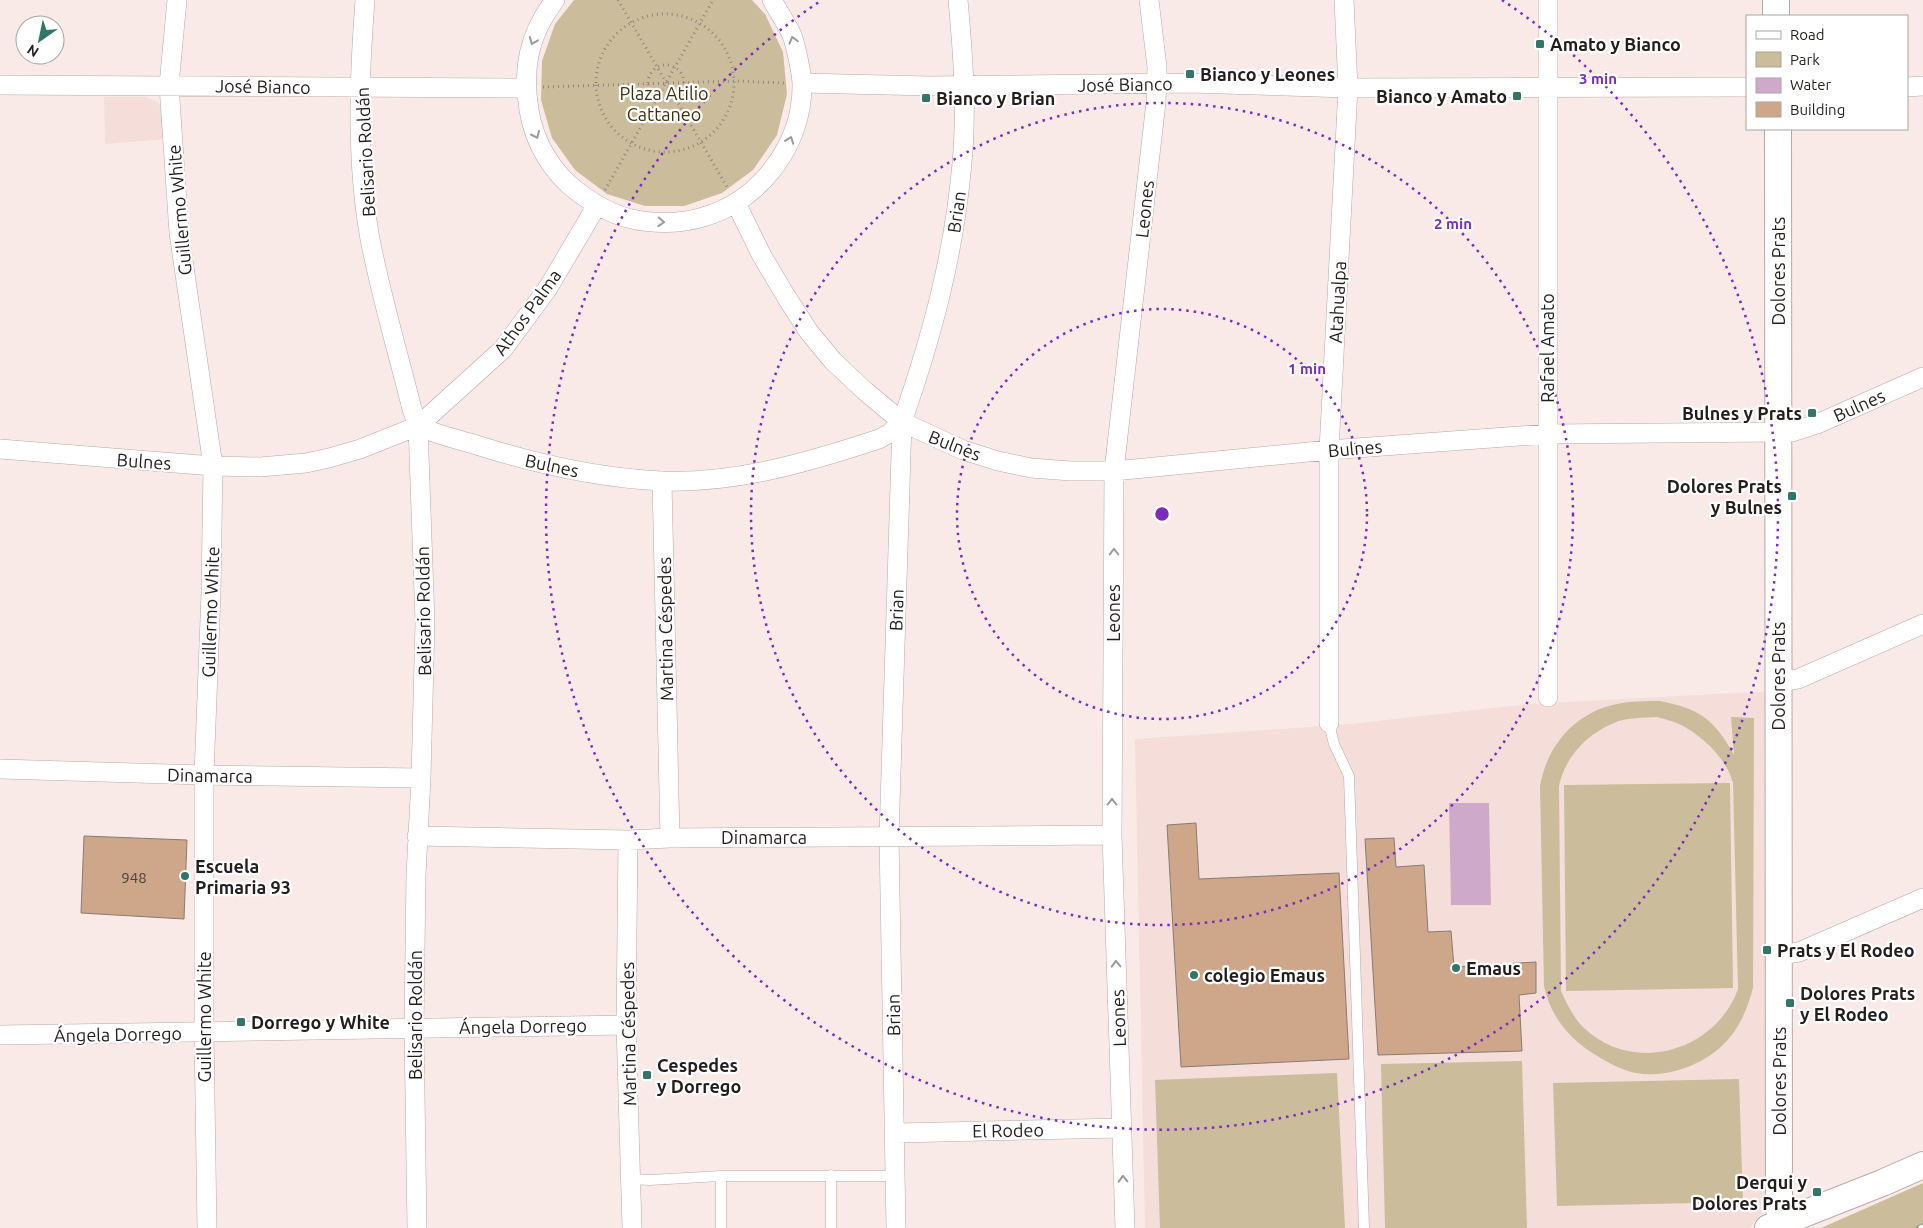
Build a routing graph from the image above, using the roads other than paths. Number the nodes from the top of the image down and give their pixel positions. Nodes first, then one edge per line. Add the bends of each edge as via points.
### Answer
1 (177, 0) edge
2 (365, 0) edge
3 (555, 0) edge
4 (772, 0) edge
5 (958, 0) edge
6 (1149, 0) edge
7 (1344, 0) edge
8 (1548, 0) edge
9 (1776, 0) edge
10 (1776, 15) edge
11 (802, 84) junction
12 (1157, 84) junction
13 (0, 85) edge
14 (169, 85) junction
15 (963, 86) junction
16 (1547, 86) junction
17 (1923, 86) edge
18 (360, 87) junction
19 (1908, 87) edge
20 (525, 88) junction
21 (1348, 88) junction
22 (1746, 88) edge
23 (1778, 130) edge
24 (736, 203) junction
25 (596, 206) junction
26 (1923, 377) edge
27 (902, 422) junction
28 (418, 426) junction
29 (1778, 432) junction
30 (1547, 434) junction
31 (0, 449) edge
32 (1329, 450) junction
33 (213, 466) junction
34 (1114, 471) junction
35 (662, 481) junction
36 (1923, 624) edge
37 (1777, 682) junction
38 (1548, 697) dead end
39 (1329, 724) joint
40 (0, 769) edge
41 (204, 776) junction
42 (421, 778) junction
43 (1112, 835) junction
44 (417, 836) junction
45 (889, 837) junction
46 (670, 838) junction
47 (628, 840) junction
48 (1923, 898) edge
49 (1779, 956) junction
50 (626, 1025) junction
51 (414, 1028) junction
52 (204, 1033) junction
53 (0, 1036) edge
54 (1121, 1128) junction
55 (896, 1132) junction
56 (1923, 1165) edge
57 (830, 1175) junction
58 (721, 1176) junction
59 (895, 1176) junction
60 (631, 1179) junction
61 (1774, 1226) edge
62 (207, 1228) edge
63 (418, 1228) edge
64 (632, 1228) edge
65 (721, 1228) edge
66 (831, 1228) edge
67 (896, 1228) edge
68 (1125, 1228) edge
69 (1364, 1228) edge

1 - 14 street, Guillermo White
2 - 18 street, Belisario Roldán
3 -> 20 street via 543,16 529,50
11 -> 4 street via 792,34
5 - 15 street, Brian
6 - 12 street, Leones
7 - 21 street, Atahualpa
8 - 16 street, Rafael Amato
9 - 10 street
11 - 15 street, José Bianco
24 -> 11 street via 765,180 786,150 799,116
12 - 15 street, José Bianco
12 - 21 street, José Bianco
12 - 34 street, Leones
13 - 14 street, José Bianco
14 - 18 street, José Bianco
14 - 33 street, Guillermo White via 179,233
15 - 27 street, Brian via 962,162 949,259 930,340
16 - 21 street, José Bianco
16 - 22 street, José Bianco
16 - 30 street, Rafael Amato
17 - 19 street
18 - 20 street, José Bianco
18 - 28 street, Belisario Roldán via 362,169 370,240
20 -> 25 street via 531,123 545,156 568,184
21 - 32 street, Atahualpa
23 - 29 street, Dolores Prats
25 -> 24 street via 630,219 667,223 703,218
24 - 27 street via 762,256 809,332 833,361
25 - 28 street, Athos Palma via 548,288 503,349
26 - 29 street, Bulnes via 1817,424 1792,432
27 - 34 street, Bulnes via 962,450 998,461 1031,468
27 - 35 street, Bulnes via 879,438 789,466 730,476
27 - 45 street, Brian
28 - 33 street, Bulnes via 360,449 306,463 260,467
28 - 35 street, Bulnes via 559,468
28 - 42 street, Belisario Roldán via 425,622
29 - 30 street, Bulnes
29 - 37 street, Dolores Prats
30 - 32 street, Bulnes
30 - 38 street, Rafael Amato
31 - 33 street, Bulnes
32 - 34 street, Bulnes
32 - 39 street, Atahualpa
33 - 41 street, Guillermo White
43 -> 34 street, Leones
35 - 46 street, Martina Céspedes
36 - 37 street via 1798,679
37 - 49 street, Dolores Prats
39 - 69 lane via 1334,744 1349,776
40 - 41 street, Dinamarca
41 - 42 street, Dinamarca
41 - 52 street, Guillermo White
42 - 44 street, Belisario Roldán
43 - 45 street, Dinamarca
54 -> 43 street, Leones
44 - 47 street, Dinamarca
44 - 51 street, Belisario Roldán
45 - 46 street, Dinamarca
45 - 55 street, Brian
46 - 47 street, Dinamarca
47 - 50 street, Martina Céspedes
48 - 49 street via 1799,952
49 - 61 street, Dolores Prats via 1779,1208
50 - 51 street, Ángela Dorrego
50 - 60 street, Martina Céspedes
51 - 52 street, Ángela Dorrego
51 - 63 street, Belisario Roldán
52 - 53 street, Ángela Dorrego
52 - 62 street, Guillermo White
54 - 55 street, El Rodeo
68 -> 54 street, Leones
55 - 59 street, Brian
56 - 61 street
57 - 58 lane
57 - 59 lane
57 - 66 lane
58 - 60 lane
58 - 65 lane
59 - 67 street, Brian
60 - 64 street, Martina Céspedes

